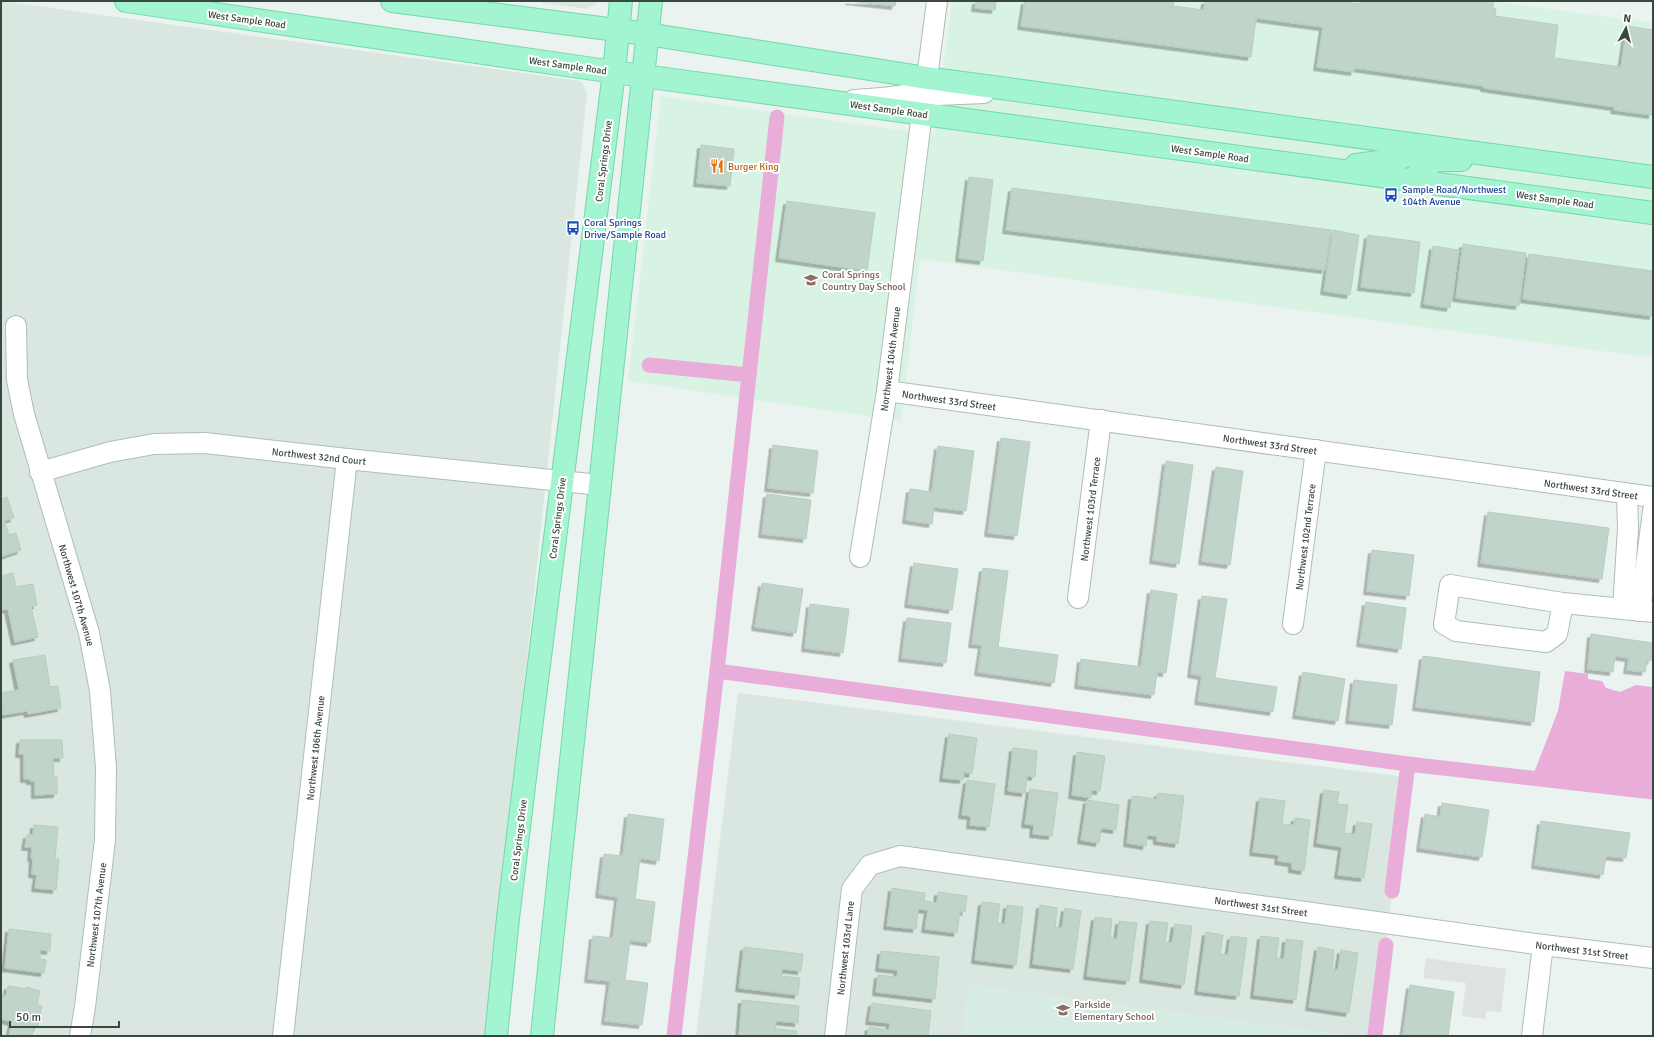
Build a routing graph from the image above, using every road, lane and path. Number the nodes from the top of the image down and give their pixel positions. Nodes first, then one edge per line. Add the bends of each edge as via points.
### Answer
1 (126, 1) edge
2 (392, 1) edge
3 (621, 1) edge
4 (651, 1) edge
5 (937, 1) edge
6 (618, 31) junction
7 (647, 34) junction
8 (614, 72) junction
9 (642, 75) junction
10 (927, 78) junction
11 (1032, 93) junction
12 (838, 102) junction
13 (922, 113) junction
14 (1420, 146) junction
15 (1518, 159) junction
16 (1327, 168) junction
17 (1653, 177) edge
18 (1413, 180) junction
19 (1653, 213) edge
20 (16, 326) dead end
21 (887, 391) junction
22 (1101, 420) junction
23 (1316, 450) junction
24 (347, 459) junction
25 (40, 472) junction
26 (562, 480) junction
27 (600, 485) junction
28 (1628, 494) junction
29 (1653, 498) edge
30 (1653, 511) edge
31 (860, 557) dead end
32 (1078, 598) dead end
33 (1563, 603) junction
34 (1639, 611) edge
35 (1293, 624) dead end
36 (870, 865) joint
37 (1543, 946) junction
38 (1653, 958) edge
39 (80, 1036) edge
40 (283, 1036) edge
41 (496, 1036) edge
42 (542, 1036) edge
43 (835, 1036) edge
44 (1532, 1036) edge

1 - 8 main road, West Sample Road
2 - 6 main road
3 - 6 main road, Coral Springs Drive
4 - 7 main road
5 - 10 street
6 - 7 main road
6 - 8 main road, Coral Springs Drive
7 - 9 main road
7 - 10 main road
8 - 9 main road, West Sample Road
8 - 26 main road, Coral Springs Drive
9 - 12 main road, West Sample Road
9 - 27 main road
10 - 11 main road
10 - 12 street via 922,87 905,95
11 - 13 street via 948,93 929,100
11 - 14 main road
12 - 13 main road, West Sample Road
13 - 16 main road, West Sample Road
13 - 21 street, Northwest 104th Avenue
14 - 15 main road
14 - 16 main road via 1406,156 1394,160
15 - 17 main road
15 - 18 main road via 1434,160 1424,166
16 - 18 main road, West Sample Road
18 - 19 main road, West Sample Road
20 - 25 street, Northwest 107th Avenue via 17,380
21 - 22 street, Northwest 33rd Street
21 - 31 street, Northwest 104th Avenue
22 - 23 street, Northwest 33rd Street
22 - 32 street, Northwest 103rd Terrace
23 - 28 street, Northwest 33rd Street
23 - 35 street, Northwest 102nd Terrace
24 - 25 street, Northwest 32nd Court via 205,443 154,444 110,452
24 - 26 street, Northwest 32nd Court
24 - 40 street, Northwest 106th Avenue
25 - 39 street, Northwest 107th Avenue via 89,633 100,691 106,768 104,840
26 - 27 street, Northwest 32nd Court
26 - 41 main road, Coral Springs Drive
27 - 42 main road
28 - 29 street, Northwest 33rd Street
28 - 34 street via 1628,528
30 - 34 street
33 - 33 street via 1450,585 1444,624 1456,631 1546,642 1557,634
33 - 34 street
36 - 37 street, Northwest 31st Street via 900,856
36 - 43 street, Northwest 103rd Lane via 852,889
37 - 38 street, Northwest 31st Street
37 - 44 street

